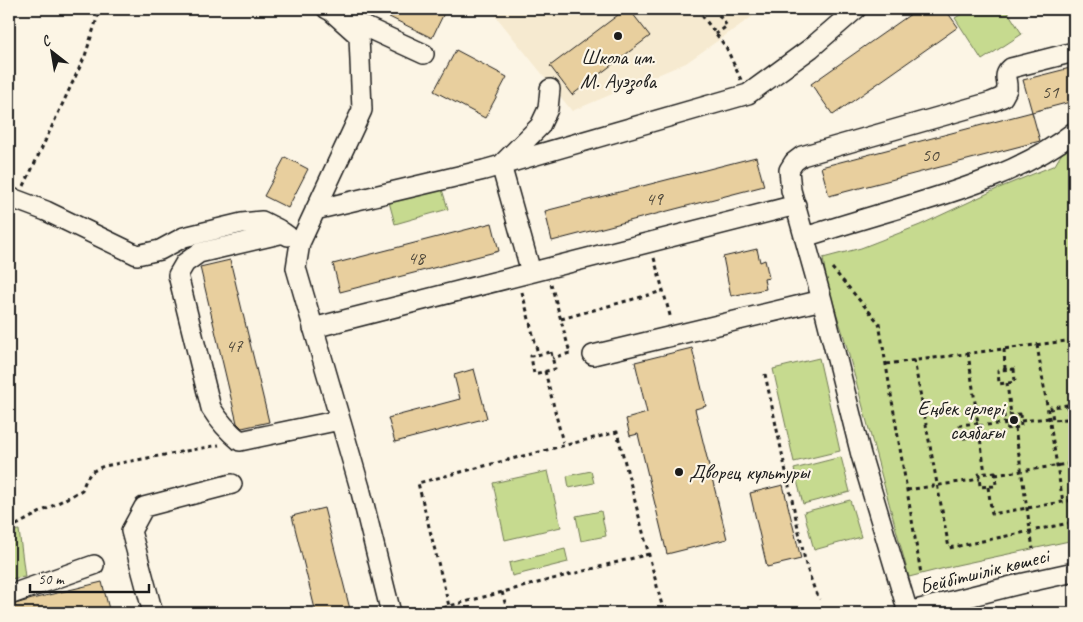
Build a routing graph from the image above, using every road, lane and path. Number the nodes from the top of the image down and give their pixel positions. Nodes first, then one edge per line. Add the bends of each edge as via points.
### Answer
1 (100, 9) edge
2 (697, 9) edge
3 (714, 9) edge
4 (856, 9) edge
5 (329, 10) edge
6 (716, 34) junction
7 (1074, 52) edge
8 (424, 54) dead end
9 (550, 89) dead end
10 (748, 94) junction
11 (1074, 132) edge
12 (501, 165) junction
13 (13, 199) edge
14 (796, 206) junction
15 (315, 210) junction
16 (284, 233) junction
17 (805, 237) junction
18 (650, 242) junction
19 (300, 243) junction
20 (829, 265) dead end
21 (532, 272) junction
22 (663, 291) junction
23 (822, 300) junction
24 (560, 319) junction
25 (313, 328) junction
26 (675, 335) junction
27 (1074, 340) edge
28 (1037, 345) junction
29 (1004, 349) junction
30 (538, 354) junction
31 (968, 354) junction
32 (593, 355) dead end
33 (552, 358) junction
34 (914, 360) junction
35 (886, 364) junction
36 (1006, 369) junction
37 (544, 371) junction
38 (765, 374) dead end
39 (1007, 383) junction
40 (1068, 412) junction
41 (1074, 412) edge
42 (1011, 414) junction
43 (1050, 415) junction
44 (340, 420) junction
45 (1020, 421) junction
46 (1005, 423) junction
47 (978, 425) junction
48 (1014, 428) junction
49 (980, 437) junction
50 (240, 441) junction
51 (563, 443) dead end
52 (1074, 463) edge
53 (1057, 466) junction
54 (1021, 472) junction
55 (985, 473) junction
56 (995, 475) junction
57 (980, 480) junction
58 (232, 484) dead end
59 (937, 485) junction
60 (988, 486) junction
61 (907, 490) junction
62 (1074, 500) edge
63 (1063, 502) junction
64 (1027, 508) junction
65 (1074, 522) edge
66 (9, 529) edge
67 (1030, 531) junction
68 (1033, 549) dead end
69 (649, 554) junction
70 (94, 565) dead end
71 (1074, 572) edge
72 (921, 574) dead end
73 (502, 592) junction
74 (9, 594) edge
75 (820, 599) dead end
76 (450, 606) junction
77 (153, 613) edge
78 (391, 613) edge
79 (428, 613) edge
80 (508, 613) edge
81 (664, 613) edge
82 (906, 613) edge

1 - 13 path via 85,56
2 - 6 path
3 - 6 path via 727,26
4 - 10 street via 812,48
5 - 8 street
5 - 15 street via 358,36 362,110
6 - 10 path via 726,47
7 - 14 street via 1011,68 1006,76 1003,97 991,102 802,156 789,170
9 - 12 street via 548,110 540,126
10 - 12 street
11 - 17 street via 1017,166 958,190
12 - 15 street
12 - 21 street
13 - 16 street via 46,211 137,255 160,250 184,237 262,220
14 - 17 street
14 - 18 street
15 - 19 street
16 - 19 street
16 - 50 street via 199,253 185,263 178,275 212,408 230,434
17 - 23 street
18 - 21 street
18 - 22 path
19 - 25 street via 296,268
20 - 35 path via 879,323
21 - 24 path
21 - 25 street
21 - 30 path
22 - 24 path
22 - 26 path
23 - 26 street
23 - 82 street via 861,456
24 - 33 path via 570,353
25 - 44 street
26 - 32 street
27 - 28 path
28 - 29 path
28 - 43 path
29 - 31 path
29 - 36 path
30 - 33 path via 551,352
30 - 37 path via 530,356 534,374
31 - 34 path
31 - 47 path
33 - 37 path via 555,369
34 - 35 path
34 - 59 path
35 - 61 path
36 - 39 path via 1014,369 1015,382
36 - 39 path via 998,370 999,384
37 - 51 path
38 - 75 path via 806,565
39 - 42 path
40 - 41 path
40 - 43 path via 1068,419 1053,420
40 - 43 path via 1067,405 1052,407
42 - 45 path via 1020,414
42 - 46 path via 1004,415
43 - 45 path
43 - 53 path
44 - 50 street
44 - 78 street
45 - 48 path via 1021,427
46 - 47 path
46 - 48 path via 1005,429
47 - 49 path
47 - 49 path via 960,425 962,438
48 - 54 path
49 - 55 path
50 - 66 path via 93,470 82,490
52 - 53 path
53 - 54 path
53 - 63 path
54 - 56 path
54 - 64 path
55 - 56 path via 995,472
55 - 57 path via 979,474
56 - 60 path via 996,486
57 - 59 path
57 - 60 path via 980,487
58 - 77 street via 144,507 131,531
59 - 61 path
59 - 67 path via 949,548
60 - 64 path via 992,514
61 - 72 path
62 - 63 path
63 - 64 path
64 - 67 path
65 - 67 path
67 - 68 path
69 - 73 path
69 - 76 path via 617,432 437,478 418,483
69 - 81 path
70 - 74 street
71 - 82 street, Бейбітшілік көшесі
73 - 76 path
73 - 80 path
76 - 79 path

